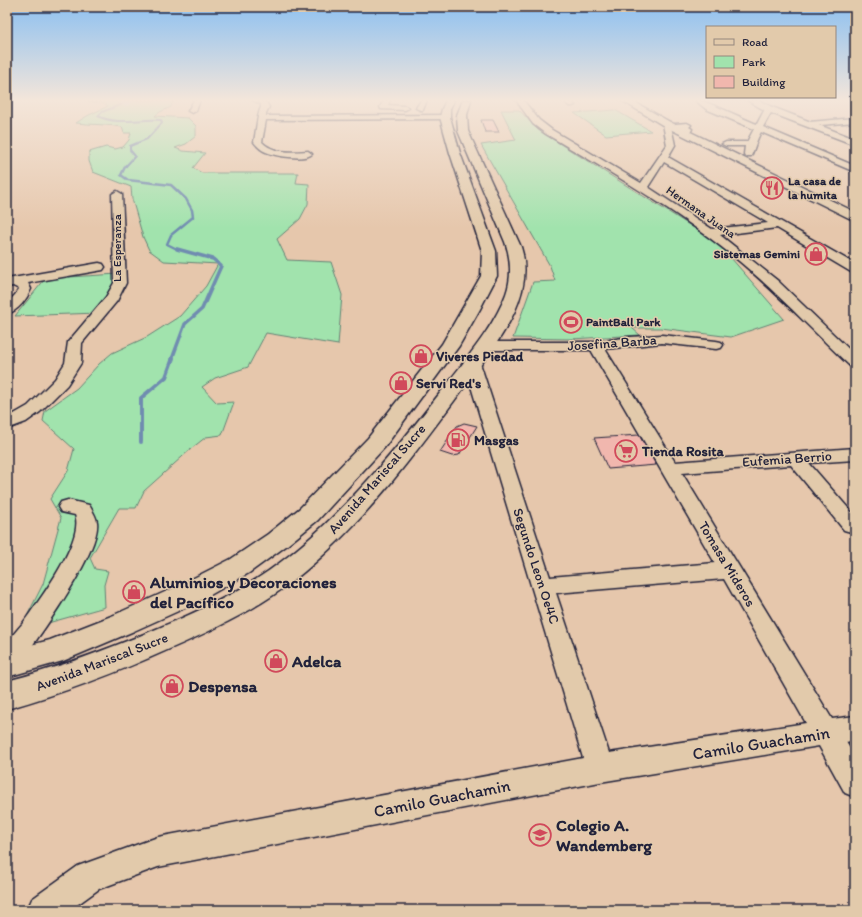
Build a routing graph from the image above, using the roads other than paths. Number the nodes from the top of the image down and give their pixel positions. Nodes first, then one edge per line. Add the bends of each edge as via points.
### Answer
1 (259, 143) edge
2 (453, 143) edge
3 (468, 143) edge
4 (568, 143) edge
5 (671, 143) edge
6 (715, 143) edge
7 (751, 143) edge
8 (794, 143) edge
9 (726, 148) junction
10 (747, 150) junction
11 (455, 153) junction
12 (308, 154) dead end
13 (663, 158) junction
14 (855, 169) edge
15 (481, 173) junction
16 (642, 188) junction
17 (117, 194) dead end
18 (855, 205) edge
19 (855, 217) edge
20 (777, 225) junction
21 (710, 233) junction
22 (99, 267) dead end
23 (855, 269) edge
24 (10, 283) edge
25 (7, 310) edge
26 (716, 345) dead end
27 (484, 346) junction
28 (596, 346) junction
29 (472, 363) junction
30 (855, 363) edge
31 (7, 424) edge
32 (855, 454) edge
33 (795, 458) junction
34 (670, 468) junction
35 (68, 507) dead end
36 (851, 525) dead end
37 (731, 570) junction
38 (542, 586) junction
39 (10, 656) edge
40 (7, 695) edge
41 (855, 728) edge
42 (827, 732) junction
43 (600, 768) junction
44 (855, 783) edge
45 (43, 910) edge

1 - 12 street via 262,147 280,152
2 - 11 main road, Avenida Mariscal Sucre
3 - 15 main road, Avenida Mariscal Sucre
4 - 16 street, Hermana Juana
5 - 13 street
6 - 9 main road
7 - 10 street
8 - 14 street
9 - 10 main road
9 - 19 main road
10 - 18 main road
11 - 15 main road via 463,158 469,173
11 - 39 main road, Avenida Mariscal Sucre via 490,251 489,276 450,346 376,443 304,518 240,566 186,596 53,652
13 - 16 street
13 - 20 street
15 - 27 main road, Avenida Mariscal Sucre via 516,255 517,282 507,310
16 - 21 street, Hermana Juana
17 - 31 street, La Esperanza via 120,283 112,298 75,342 73,364 61,382 34,409
20 - 21 street
20 - 23 street
21 - 30 street, Hermana Juana via 760,272
22 - 24 street
24 - 25 street via 23,285 25,290
26 - 28 street, Josefina Barba via 662,339
27 - 28 street, Josefina Barba
27 - 29 main road, Avenida Mariscal Sucre
28 - 34 street, Tomasa Mideros
29 - 38 street, Segundo Leon Oe4C
29 - 40 main road, Avenida Mariscal Sucre via 402,454 340,524 299,561 256,593 204,622 140,649 82,672
32 - 33 street, Eufemia Berrio
33 - 34 street, Eufemia Berrio
33 - 36 street
34 - 37 street, Tomasa Mideros
35 - 39 street via 82,510 87,525 85,538 40,617
37 - 38 street
37 - 42 street, Tomasa Mideros
38 - 43 street, Segundo Leon Oe4C
41 - 42 street, Camilo Guachamin
42 - 43 street, Camilo Guachamin
42 - 44 street, Tomasa Mideros
43 - 45 street, Camilo Guachamin via 158,852 89,877

